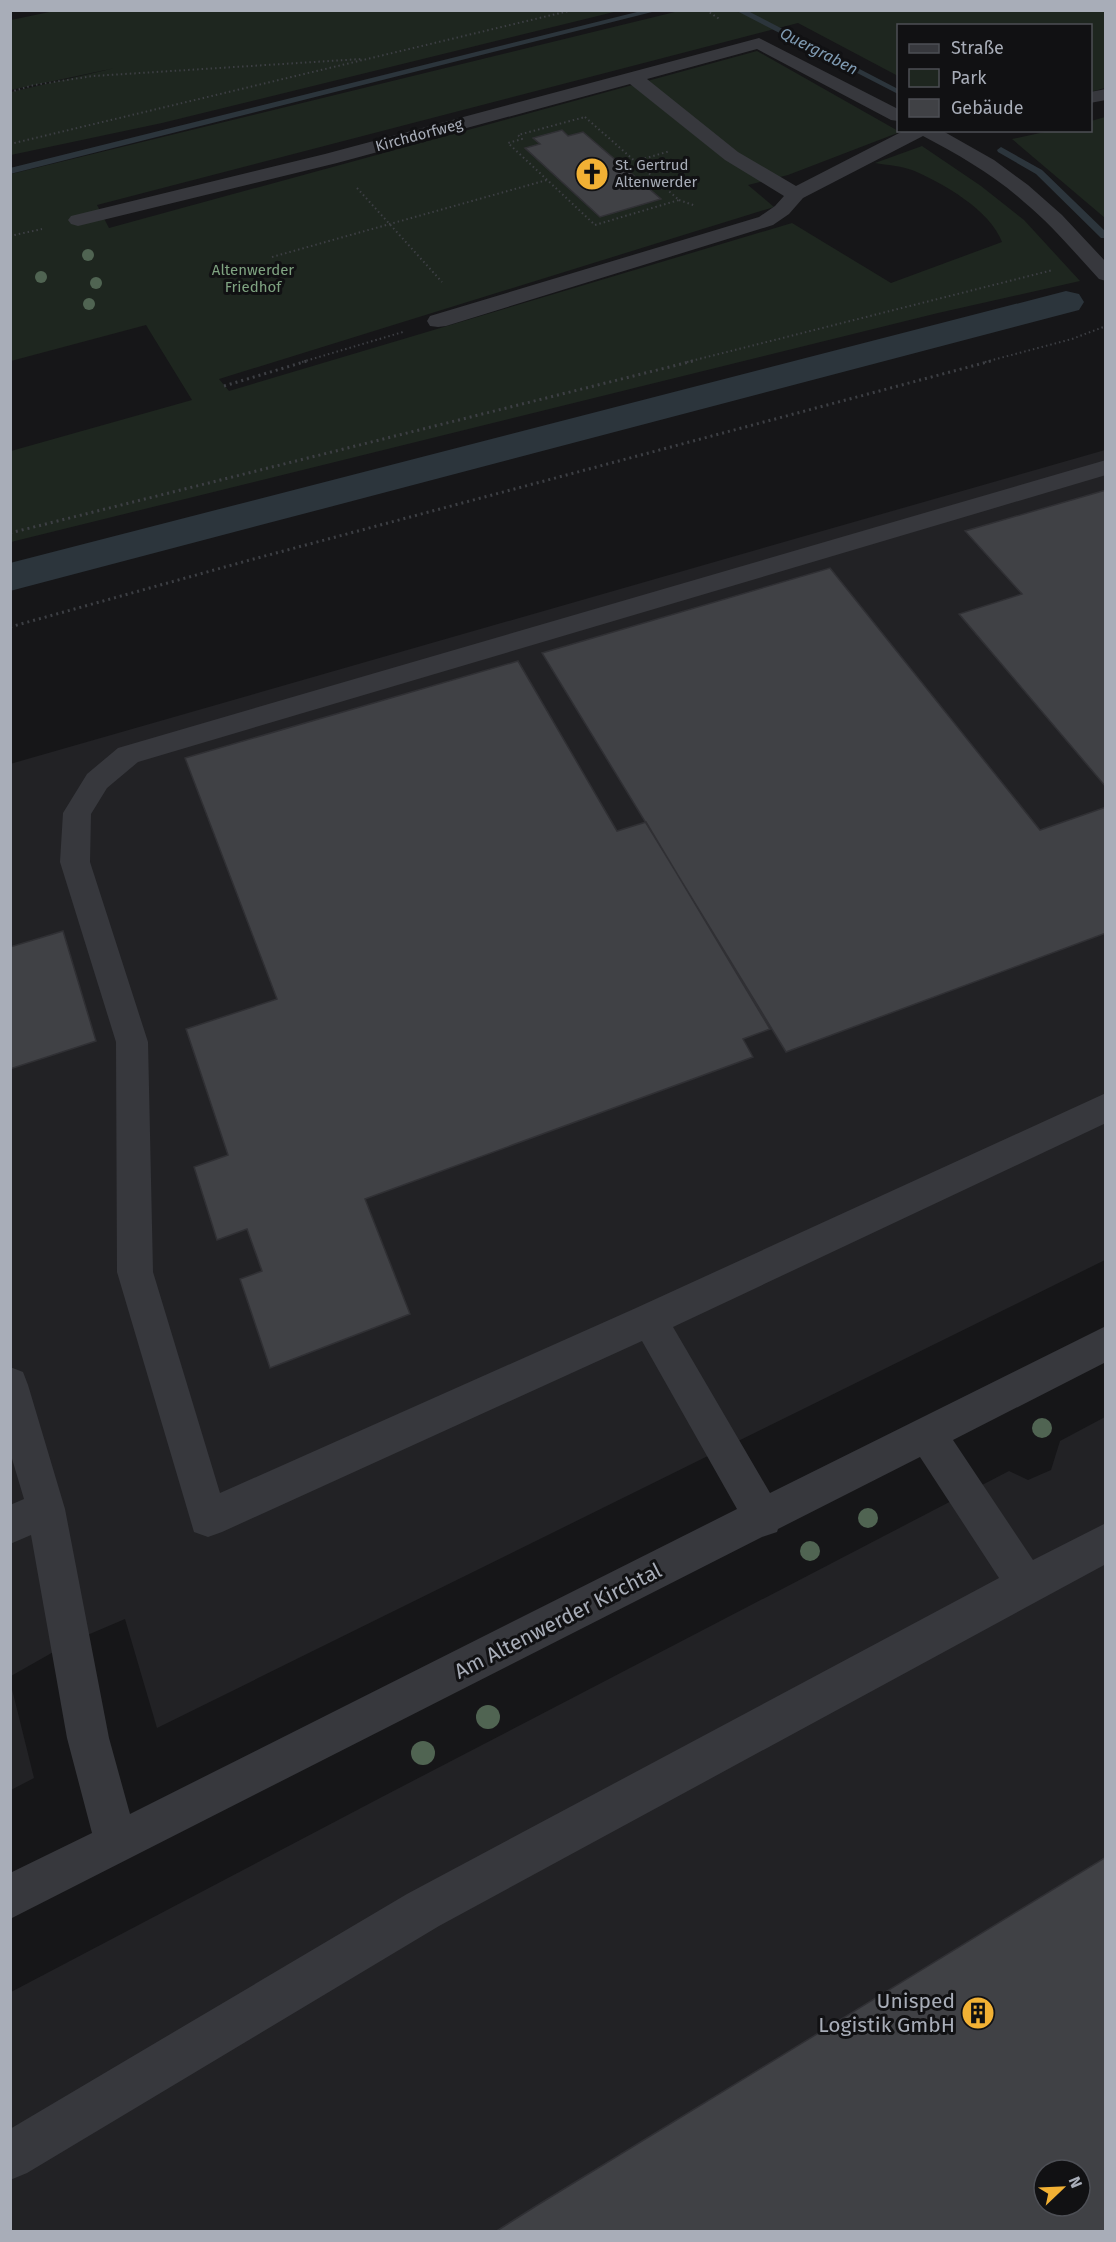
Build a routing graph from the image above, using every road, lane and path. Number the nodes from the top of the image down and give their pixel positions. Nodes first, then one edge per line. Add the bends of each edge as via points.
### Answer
1 (573, 10) edge
2 (374, 58) junction
3 (633, 77) junction
4 (10, 92) edge
5 (897, 115) edge
6 (916, 132) edge
7 (930, 132) edge
8 (968, 132) edge
9 (945, 140) junction
10 (10, 144) edge
11 (330, 159) junction
12 (548, 180) junction
13 (796, 195) junction
14 (631, 208) dead end
15 (636, 213) junction
16 (78, 220) dead end
17 (390, 224) junction
18 (272, 258) dead end
19 (1091, 260) junction
20 (1106, 275) edge
21 (469, 311) junction
22 (438, 321) joint
23 (1106, 326) edge
24 (224, 386) dead end
25 (1106, 467) edge
26 (10, 533) edge
27 (10, 627) edge
28 (1106, 1107) edge
29 (649, 1320) junction
30 (1106, 1343) edge
31 (10, 1385) edge
32 (927, 1434) junction
33 (46, 1509) junction
34 (763, 1518) junction
35 (10, 1525) edge
36 (1106, 1542) edge
37 (1027, 1586) junction
38 (116, 1843) junction
39 (10, 1897) edge
40 (10, 2156) edge

1 - 2 path
2 - 4 path via 93,76
2 - 10 path
3 - 5 street, Kirchdorfweg via 759,43
3 - 11 street, Kirchdorfweg
3 - 13 street via 732,157 766,181
6 - 13 street
7 - 9 street
8 - 9 street
9 - 19 street via 1021,188
11 - 16 street, Kirchdorfweg
11 - 17 path
12 - 15 path via 594,225
12 - 15 path via 508,143 522,139 518,135 585,117 680,200
12 - 17 path
13 - 21 street via 766,221
14 - 15 path
17 - 18 path
17 - 21 path
19 - 20 street
19 - 26 path
21 - 22 street
22 - 24 path
23 - 27 path via 1072,339
25 - 29 street via 128,755 97,781 77,813 75,862 132,1042 135,1272 208,1518
28 - 29 street
29 - 34 street
30 - 32 street, Am Altenwerder Kirchtal
31 - 33 street
32 - 34 street, Am Altenwerder Kirchtal
32 - 37 street
33 - 35 street
33 - 38 street via 88,1738
34 - 38 street, Am Altenwerder Kirchtal
36 - 37 street
37 - 40 street via 423,1910
38 - 39 street, Am Altenwerder Kirchtal

